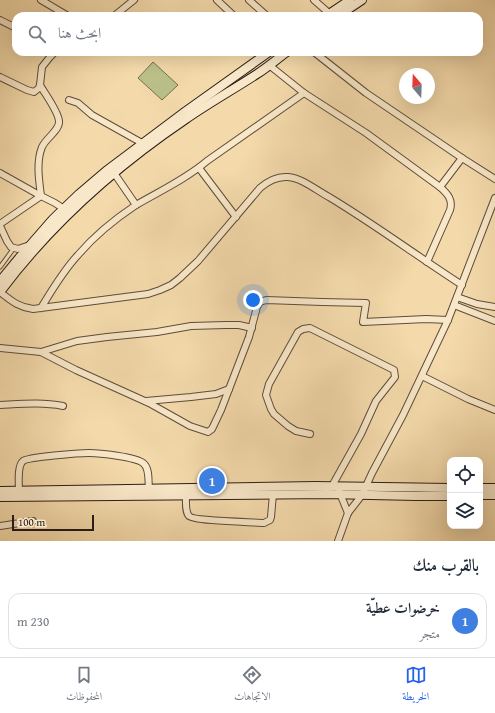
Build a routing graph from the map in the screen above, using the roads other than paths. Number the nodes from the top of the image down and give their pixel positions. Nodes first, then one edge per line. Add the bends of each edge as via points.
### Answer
1 (41, 0) edge
2 (134, 0) edge
3 (217, 0) edge
4 (249, 0) edge
5 (314, 0) edge
6 (350, 0) edge
7 (362, 0) edge
8 (61, 12) edge
9 (119, 12) edge
10 (230, 12) edge
11 (262, 12) edge
12 (325, 12) edge
13 (332, 12) edge
14 (344, 12) edge
15 (0, 20) edge
16 (12, 26) edge
17 (51, 56) edge
18 (263, 56) edge
19 (277, 56) edge
20 (319, 56) edge
21 (251, 64) junction
22 (269, 65) junction
23 (258, 73) junction
24 (0, 77) edge
25 (40, 85) junction
26 (304, 93) junction
27 (69, 100) dead end
28 (142, 142) junction
29 (462, 158) junction
30 (199, 168) junction
31 (0, 173) edge
32 (114, 173) junction
33 (495, 179) edge
34 (440, 188) junction
35 (41, 196) junction
36 (495, 198) edge
37 (136, 205) junction
38 (64, 209) junction
39 (236, 217) junction
40 (0, 225) edge
41 (30, 246) junction
42 (14, 248) junction
43 (427, 262) junction
44 (0, 267) edge
45 (0, 281) edge
46 (462, 285) junction
47 (0, 292) edge
48 (457, 298) junction
49 (454, 305) junction
50 (495, 307) edge
51 (41, 308) junction
52 (448, 320) junction
53 (495, 321) edge
54 (252, 328) junction
55 (0, 348) edge
56 (41, 352) junction
57 (422, 376) junction
58 (229, 389) junction
59 (145, 401) junction
60 (0, 405) edge
61 (63, 406) dead end
62 (495, 410) edge
63 (310, 434) dead end
64 (365, 486) junction
65 (447, 488) edge
66 (483, 488) edge
67 (495, 488) edge
68 (149, 489) junction
69 (337, 489) junction
70 (0, 491) edge
71 (19, 491) junction
72 (273, 494) junction
73 (186, 495) junction
74 (362, 495) junction
75 (483, 495) edge
76 (495, 495) edge
77 (447, 496) edge
78 (0, 497) edge
79 (348, 513) junction
80 (33, 521) dead end
81 (0, 526) edge
82 (338, 541) edge

1 - 8 street
2 - 9 street
3 - 10 street
4 - 11 street
5 - 12 street
6 - 13 street
7 - 14 street
15 - 16 street
17 - 25 street via 42,67
18 - 21 street
19 - 22 street
20 - 29 street via 366,93
21 - 23 street
21 - 28 street
22 - 23 street
22 - 26 street
23 - 32 street via 186,119
24 - 25 street via 31,92 37,91
25 - 35 street via 59,121 41,152 38,168
26 - 30 street
26 - 34 street via 366,133
27 - 28 street
28 - 38 street
29 - 33 street
29 - 34 street
30 - 37 street
30 - 39 street
31 - 35 street
32 - 37 street
32 - 47 street via 83,199 57,226
34 - 43 street via 450,197 451,206
35 - 38 street
35 - 40 street
36 - 46 street
37 - 51 street via 112,222 77,255
38 - 41 street
39 - 43 street via 264,184 288,177 300,180 342,205
39 - 51 street via 198,261 180,278 160,290 148,294
40 - 42 street via 7,242
41 - 42 street
41 - 45 street
42 - 44 lane
43 - 46 street
46 - 48 street
47 - 51 street via 20,306
48 - 49 street
48 - 50 street
49 - 52 street
49 - 53 street
52 - 54 street via 363,322 366,302 263,300 258,304
52 - 57 street
54 - 56 street via 239,325 191,326 77,341
54 - 58 street
55 - 56 street
56 - 59 street
57 - 62 street
57 - 64 street
58 - 59 street via 216,394
58 - 59 street via 214,427 208,432 190,426
60 - 61 street via 39,403
63 - 69 street via 296,431 274,414 266,396 269,384 298,332 310,328 394,370 395,376 376,401
64 - 65 street
64 - 69 street
64 - 74 street
66 - 67 street
68 - 69 street
68 - 71 street
68 - 71 street via 146,466 142,462 90,453 26,459 19,469
69 - 72 street
69 - 74 street
69 - 79 street
70 - 71 street
72 - 73 street
72 - 73 street via 271,517 264,523 191,518 187,511
73 - 78 street
74 - 77 street
74 - 79 street
75 - 76 street
79 - 82 street
80 - 81 street

